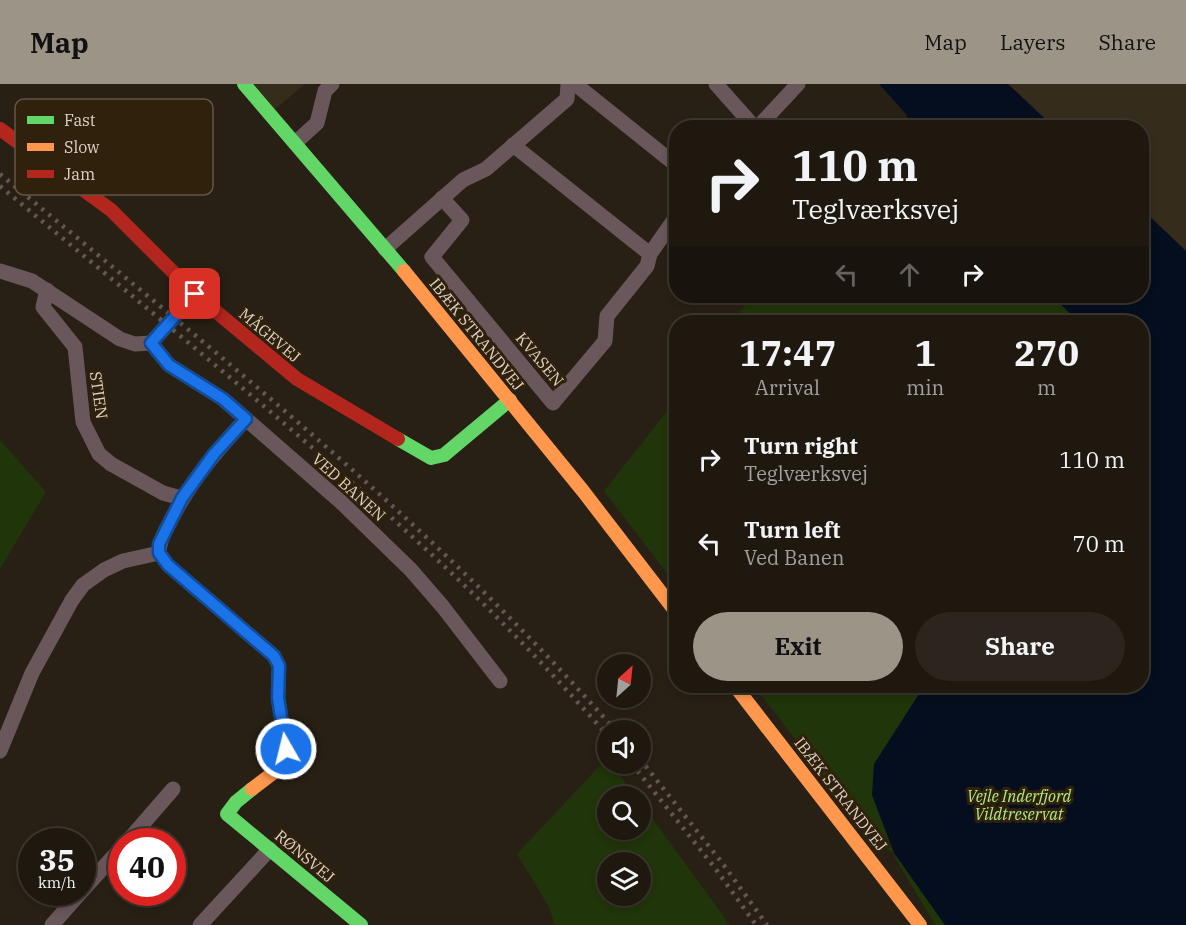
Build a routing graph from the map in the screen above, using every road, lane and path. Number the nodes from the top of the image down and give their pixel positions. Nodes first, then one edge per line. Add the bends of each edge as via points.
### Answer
1 (244, 84) edge
2 (332, 84) edge
3 (568, 84) edge
4 (575, 84) edge
5 (716, 84) edge
6 (798, 84) edge
7 (749, 120) edge
8 (764, 120) edge
9 (0, 129) edge
10 (15, 140) edge
11 (295, 143) junction
12 (513, 145) junction
13 (669, 159) edge
14 (90, 195) edge
15 (442, 198) junction
16 (669, 227) edge
17 (385, 249) junction
18 (650, 254) junction
19 (0, 271) edge
20 (47, 290) junction
21 (195, 294) junction
22 (151, 343) junction
23 (510, 400) junction
24 (246, 419) junction
25 (182, 498) junction
26 (159, 553) junction
27 (669, 603) edge
28 (500, 681) dead end
29 (740, 693) edge
30 (0, 751) edge
31 (173, 789) dead end
32 (139, 828) edge
33 (270, 849) junction
34 (108, 863) edge
35 (96, 876) edge
36 (69, 906) edge
37 (52, 925) edge
38 (200, 925) edge
39 (361, 925) edge
40 (920, 925) edge

1 - 11 street, IBÆK STRANDVEJ
2 - 11 street via 325,91 317,123
3 - 12 street via 567,99
4 - 13 street
5 - 7 street
6 - 8 street
9 - 10 street, MÅGEVEJ
11 - 17 street, IBÆK STRANDVEJ
12 - 15 street via 486,169 463,180
12 - 18 street
14 - 21 street, MÅGEVEJ via 111,210
15 - 17 street
15 - 18 street, KVASEN via 462,220 432,257 553,403 605,341 607,316 647,266
16 - 18 street, KVASEN
17 - 23 street, IBÆK STRANDVEJ
19 - 20 street
20 - 22 street via 120,339 135,344
20 - 25 street, STIEN via 43,307 75,347 83,422 99,454 163,493
21 - 22 street
21 - 23 street, MÅGEVEJ via 297,379 431,458 444,455
22 - 24 street, VED BANEN via 169,365 223,399
23 - 27 street, IBÆK STRANDVEJ
24 - 25 street
24 - 28 street, VED BANEN via 411,570
25 - 26 street via 159,544
26 - 30 street via 123,561 83,585 32,673
26 - 33 street, RØNSVEJ via 274,656 279,666 278,698 285,759 227,814
29 - 40 street, IBÆK STRANDVEJ
31 - 32 street
33 - 38 street
33 - 39 street, RØNSVEJ
34 - 35 street
36 - 37 street

